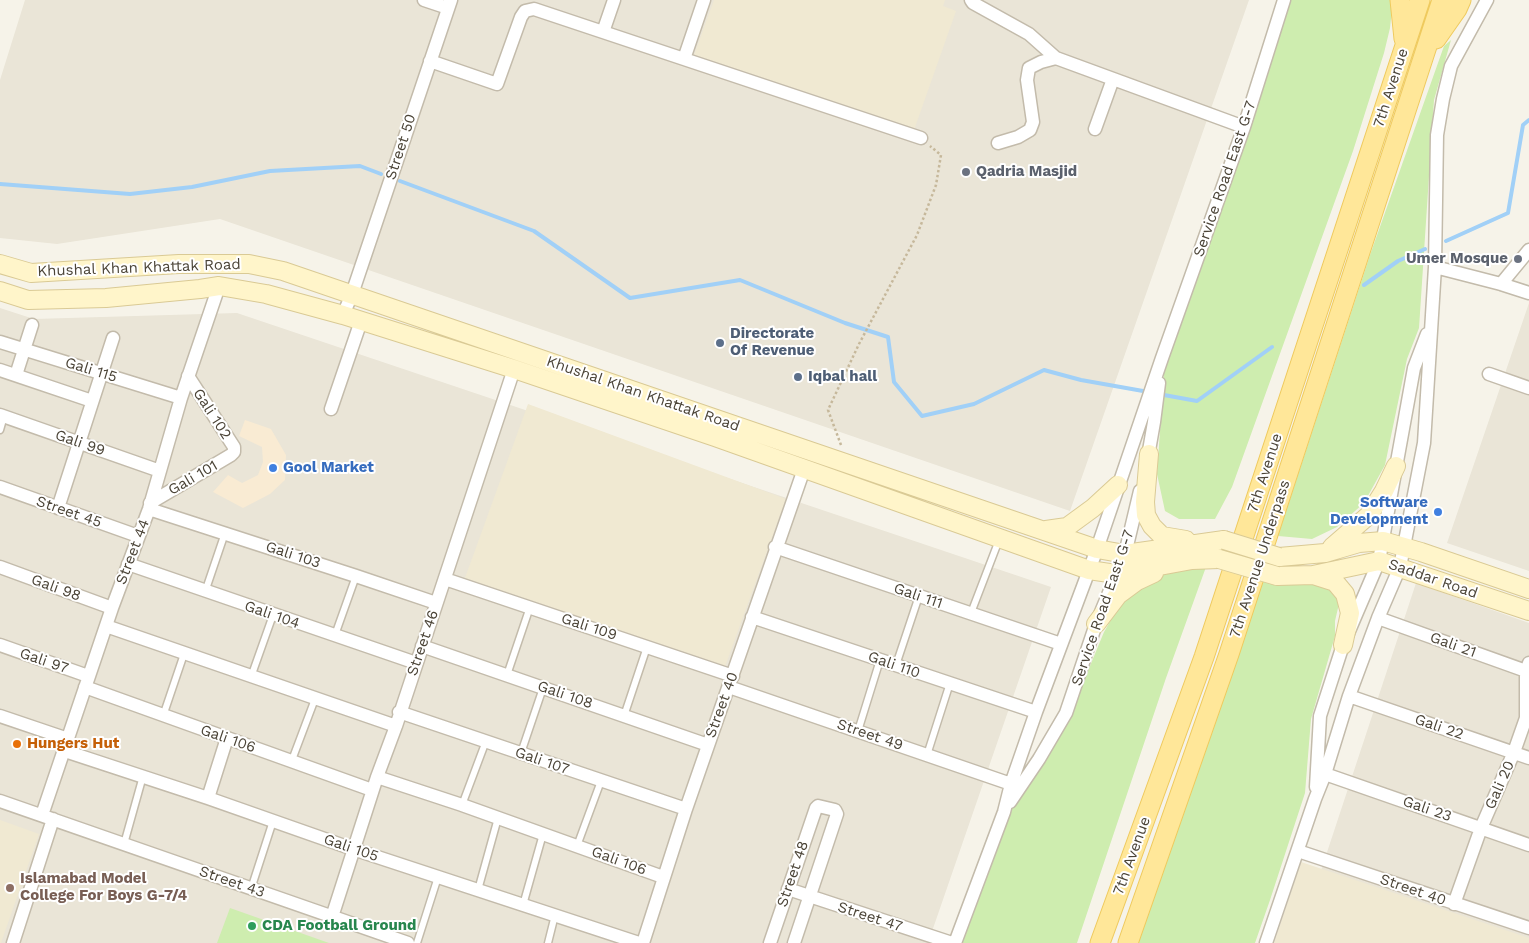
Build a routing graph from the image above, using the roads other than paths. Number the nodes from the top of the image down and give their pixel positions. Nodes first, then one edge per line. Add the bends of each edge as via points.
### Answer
1 (424, 0) edge
2 (614, 0) edge
3 (704, 0) edge
4 (971, 0) edge
5 (1284, 0) edge
6 (1400, 0) edge
7 (1420, 0) edge
8 (1442, 0) edge
9 (1460, 0) edge
10 (1487, 0) edge
11 (450, 4) edge
12 (603, 32) junction
13 (1405, 45) junction
14 (1423, 57) junction
15 (1056, 58) junction
16 (684, 59) junction
17 (430, 61) junction
18 (1112, 79) junction
19 (1244, 127) junction
20 (1095, 130) dead end
21 (922, 138) road end
22 (998, 143) dead end
23 (1529, 250) edge
24 (0, 264) edge
25 (1435, 267) junction
26 (1501, 284) junction
27 (218, 286) junction
28 (0, 291) edge
29 (1529, 293) edge
30 (352, 294) junction
31 (343, 315) junction
32 (361, 320) junction
33 (1431, 322) junction
34 (32, 325) dead end
35 (113, 338) dead end
36 (0, 342) edge
37 (24, 349) junction
38 (1162, 358) junction
39 (514, 368) junction
40 (0, 370) edge
41 (102, 372) junction
42 (1489, 374) dead end
43 (16, 375) junction
44 (188, 376) junction
45 (1529, 388) edge
46 (181, 398) junction
47 (92, 402) junction
48 (331, 410) dead end
49 (2, 416) edge
50 (718, 428) junction
51 (0, 430) edge
52 (79, 443) junction
53 (234, 452) joint
54 (1149, 454) junction
55 (1291, 465) joint
56 (1396, 466) junction
57 (804, 469) junction
58 (160, 470) junction
59 (1118, 485) junction
60 (0, 487) edge
61 (150, 506) junction
62 (58, 508) junction
63 (1043, 531) junction
64 (225, 533) junction
65 (138, 536) junction
66 (999, 538) junction
67 (1217, 541) junction
68 (1383, 541) junction
69 (775, 547) junction
70 (1404, 548) junction
71 (1097, 549) junction
72 (1325, 553) junction
73 (1125, 554) junction
74 (1279, 557) joint
75 (1192, 560) junction
76 (1379, 560) junction
77 (128, 564) junction
78 (0, 567) edge
79 (1400, 567) junction
80 (1089, 570) junction
81 (1116, 574) junction
82 (1313, 575) junction
83 (356, 576) junction
84 (1277, 576) joint
85 (445, 579) junction
86 (1529, 589) edge
87 (206, 592) junction
88 (919, 596) junction
89 (436, 603) junction
90 (112, 608) junction
91 (530, 608) junction
92 (1529, 611) edge
93 (971, 613) junction
94 (274, 615) junction
95 (752, 617) junction
96 (1378, 618) junction
97 (1096, 624) junction
98 (106, 626) junction
99 (334, 636) junction
100 (1061, 644) junction
101 (0, 645) edge
102 (1343, 645) junction
103 (422, 646) junction
104 (647, 647) junction
105 (184, 654) junction
106 (1229, 654) joint
107 (880, 660) junction
108 (416, 663) junction
109 (896, 666) junction
110 (1528, 669) edge
111 (507, 675) junction
112 (250, 677) junction
113 (731, 681) junction
114 (86, 682) junction
115 (950, 683) junction
116 (543, 688) junction
117 (1348, 696) junction
118 (315, 699) junction
119 (399, 712) junction
120 (1036, 712) junction
121 (0, 716) edge
122 (162, 716) junction
123 (624, 716) junction
124 (396, 726) junction
125 (858, 731) junction
126 (227, 738) junction
127 (486, 741) junction
128 (66, 745) junction
129 (708, 745) junction
130 (1514, 752) junction
131 (521, 753) junction
132 (927, 755) junction
133 (1529, 758) edge
134 (292, 760) junction
135 (1325, 774) junction
136 (143, 776) junction
137 (377, 777) junction
138 (601, 781) junction
139 (1011, 784) junction
140 (372, 790) junction
141 (208, 798) junction
142 (1315, 799) junction
143 (0, 801) edge
144 (462, 805) junction
145 (686, 809) junction
146 (1004, 812) junction
147 (48, 817) junction
148 (498, 818) junction
149 (273, 821) junction
150 (1481, 828) junction
151 (543, 834) junction
152 (124, 844) junction
153 (1529, 845) edge
154 (577, 846) junction
155 (353, 849) junction
156 (1298, 851) junction
157 (438, 877) junction
158 (663, 877) junction
159 (251, 889) junction
160 (478, 890) junction
161 (788, 890) junction
162 (810, 897) junction
163 (1454, 904) junction
164 (523, 905) junction
165 (555, 915) junction
166 (332, 917) junction
167 (1529, 928) edge
168 (1101, 941) edge
169 (13, 943) edge
170 (408, 943) edge
171 (417, 943) edge
172 (548, 943) edge
173 (641, 943) edge
174 (770, 943) edge
175 (794, 943) edge
176 (953, 943) edge
177 (1128, 943) edge
178 (1266, 943) edge

1 - 11 street
2 - 12 street
3 - 16 street
4 - 15 street via 1029,34
5 - 19 street, Service Road East G-7
6 - 13 main road
7 - 13 main road, 7th Avenue
8 - 14 main road, 7th Avenue
9 - 14 main road
10 - 25 street via 1451,66 1443,99 1437,135
11 - 17 street, Street 50
12 - 16 street
12 - 17 street via 534,9 525,11 520,17 497,84
13 - 168 main road, 7th Avenue via 1204,657
14 - 55 main road, 7th Avenue
15 - 18 street
15 - 22 street via 1029,68 1027,80 1033,122 1030,130
16 - 21 street
17 - 30 street, Street 50
18 - 19 street
18 - 20 street
19 - 38 street, Service Road East G-7
23 - 26 street
24 - 30 street, Khushal Khan Khattak Road via 31,273 179,264 249,264 283,271
25 - 26 street
25 - 33 street
26 - 29 street
27 - 28 street, Khushal Khan Khattak Road via 106,298 28,300
27 - 31 street, Khushal Khan Khattak Road via 266,294
27 - 44 street, Street 44
30 - 31 street, Street 50
30 - 50 street, Khushal Khan Khattak Road
31 - 32 street, Khushal Khan Khattak Road
32 - 39 street, Khushal Khan Khattak Road
32 - 48 street
33 - 56 street via 1414,368
33 - 70 street via 1424,444
34 - 37 street
35 - 41 street
36 - 37 street, Gali 115
37 - 41 street, Gali 115
37 - 43 street
38 - 54 street, Service Road East G-7
38 - 59 street, Service Road East G-7
39 - 50 street, Khushal Khan Khattak Road
39 - 85 street, Street 46
40 - 43 street
41 - 46 street, Gali 115
41 - 47 street
42 - 45 street
43 - 47 street
44 - 46 street, Street 44
44 - 53 street, Gali 102 via 234,447
46 - 58 street, Street 44
47 - 52 street
49 - 51 lane
49 - 52 street, Gali 99
50 - 57 street, Khushal Khan Khattak Road
50 - 63 street, Khushal Khan Khattak Road via 848,464
52 - 58 street, Gali 99
52 - 62 street
53 - 61 street, Gali 101
54 - 67 street via 1145,502 1146,515 1152,526 1162,536
54 - 73 street, Service Road East G-7
55 - 106 main road, 7th Avenue Underpass
56 - 68 street
56 - 72 street via 1369,515
57 - 66 street, Khushal Khan Khattak Road
57 - 69 street, Street 40
58 - 61 street, Street 44
59 - 63 street via 1067,527
59 - 71 street, Service Road East G-7
60 - 62 street, Street 45
61 - 64 street, Gali 103
61 - 65 street, Street 44
62 - 65 street, Street 45
63 - 71 street, Khushal Khan Khattak Road
64 - 83 street, Gali 103
64 - 87 lane
65 - 77 street, Street 44
66 - 80 street, Khushal Khan Khattak Road
66 - 93 lane
67 - 73 street, Khushal Khan Khattak Road
67 - 74 street, Khushal Khan Khattak Road, bridge
68 - 70 street, Saddar Road
68 - 72 street, Saddar Road via 1359,543
68 - 76 street
69 - 88 street, Gali 111
69 - 95 street, Street 40
70 - 79 street
70 - 86 street, Saddar Road
71 - 73 street, Khushal Khan Khattak Road
71 - 80 street, Service Road East G-7
72 - 74 street, Saddar Road
73 - 81 street, Service Road East G-7
75 - 81 street, Khushal Khan Khattak Road
75 - 84 street, Khushal Khan Khattak Road, bridge via 1219,559
75 - 97 street via 1137,581 1118,596
76 - 79 street, Saddar Road
76 - 82 street, Saddar Road
76 - 102 street
77 - 87 street, Gali 104
77 - 90 street, Street 44
78 - 90 street, Gali 98
79 - 92 street, Saddar Road
79 - 96 street
80 - 81 street, Khushal Khan Khattak Road
80 - 100 street, Service Road East G-7
81 - 97 street, Service Road East G-7
82 - 84 street, Saddar Road
82 - 102 street via 1335,582 1345,594 1350,612
83 - 89 street, Gali 103
83 - 99 lane
85 - 89 street, Street 46
85 - 91 street, Gali 109
87 - 94 street, Gali 104
88 - 93 street, Gali 111
88 - 109 lane
89 - 103 street, Street 46
90 - 98 street, Street 44
91 - 104 street, Gali 109
91 - 111 lane
93 - 100 street, Gali 111
94 - 99 street, Gali 104
94 - 112 lane
95 - 107 street, Gali 110
95 - 113 street, Street 40
96 - 110 street, Gali 21
96 - 117 street
97 - 146 street, Service Road East G-7 via 1066,713
98 - 105 street
98 - 114 street, Street 44
99 - 108 street, Gali 104
100 - 120 street, Service Road East G-7
101 - 114 street, Gali 97
102 - 142 street via 1320,716
103 - 108 street, Street 46
103 - 111 street, Gali 108
104 - 113 street, Gali 109
104 - 123 lane
105 - 112 street
105 - 122 lane
106 - 177 main road, 7th Avenue
107 - 109 street, Gali 110
107 - 125 lane
108 - 119 street, Street 46
109 - 115 street, Gali 110
110 - 130 street, Gali 20 via 1526,718
111 - 116 street, Gali 108
112 - 118 street
113 - 125 street, Street 49
113 - 129 street, Street 40
114 - 122 street, Gali 106
114 - 128 street, Street 44
115 - 120 street, Gali 110
115 - 132 lane
116 - 123 street, Gali 108
116 - 131 lane
117 - 130 street, Gali 22
117 - 135 street
118 - 124 street
118 - 134 lane
119 - 124 street, Street 46
119 - 127 street, Gali 107
120 - 139 street, Service Road East G-7
121 - 128 street, Gali 105
122 - 126 street, Gali 106
123 - 129 street, Gali 108
124 - 137 street, Street 46
125 - 132 street, Street 49
126 - 134 street, Gali 106
126 - 141 street
127 - 131 street, Gali 107
127 - 144 lane
128 - 136 street, Gali 105
128 - 147 street, Street 44
129 - 145 street, Street 40
130 - 133 street, Gali 22
130 - 150 street, Gali 20
131 - 138 street, Gali 107
132 - 139 street, Street 49
134 - 140 street, Gali 106
135 - 142 street
135 - 150 street, Gali 23
136 - 141 street, Gali 105
136 - 152 lane
137 - 140 street, Street 46
137 - 144 street, Gali 106
138 - 145 street, Gali 107
138 - 154 lane
139 - 146 street, Service Road East G-7
140 - 155 street, Street 46
141 - 149 street, Gali 105
142 - 156 street
143 - 147 street, Street 43
144 - 148 street, Gali 106
145 - 158 street, Street 40
146 - 176 street, Service Road East G-7
147 - 152 street, Street 43
147 - 169 street, Street 44
148 - 151 street, Gali 106
148 - 160 lane
149 - 155 street, Gali 105
149 - 159 lane
150 - 153 street, Gali 23
150 - 163 street, Gali 20
151 - 154 street, Gali 106
151 - 164 lane
152 - 159 street, Street 43
154 - 158 street, Gali 106
155 - 157 street, Gali 105
155 - 166 street, Street 46
156 - 163 street, Street 40
156 - 178 street
157 - 160 street, Gali 105
157 - 171 lane
158 - 173 street, Street 40
159 - 166 street, Street 43
160 - 164 street, Gali 105
161 - 162 street, Street 47
161 - 162 street, Street 48 via 816,808 837,811
161 - 174 street, Street 48
162 - 175 street, Street 48
162 - 176 street, Street 47
163 - 167 street, Street 40
164 - 165 street, Gali 105
165 - 172 lane
165 - 173 street, Gali 105
166 - 170 street, Street 43

